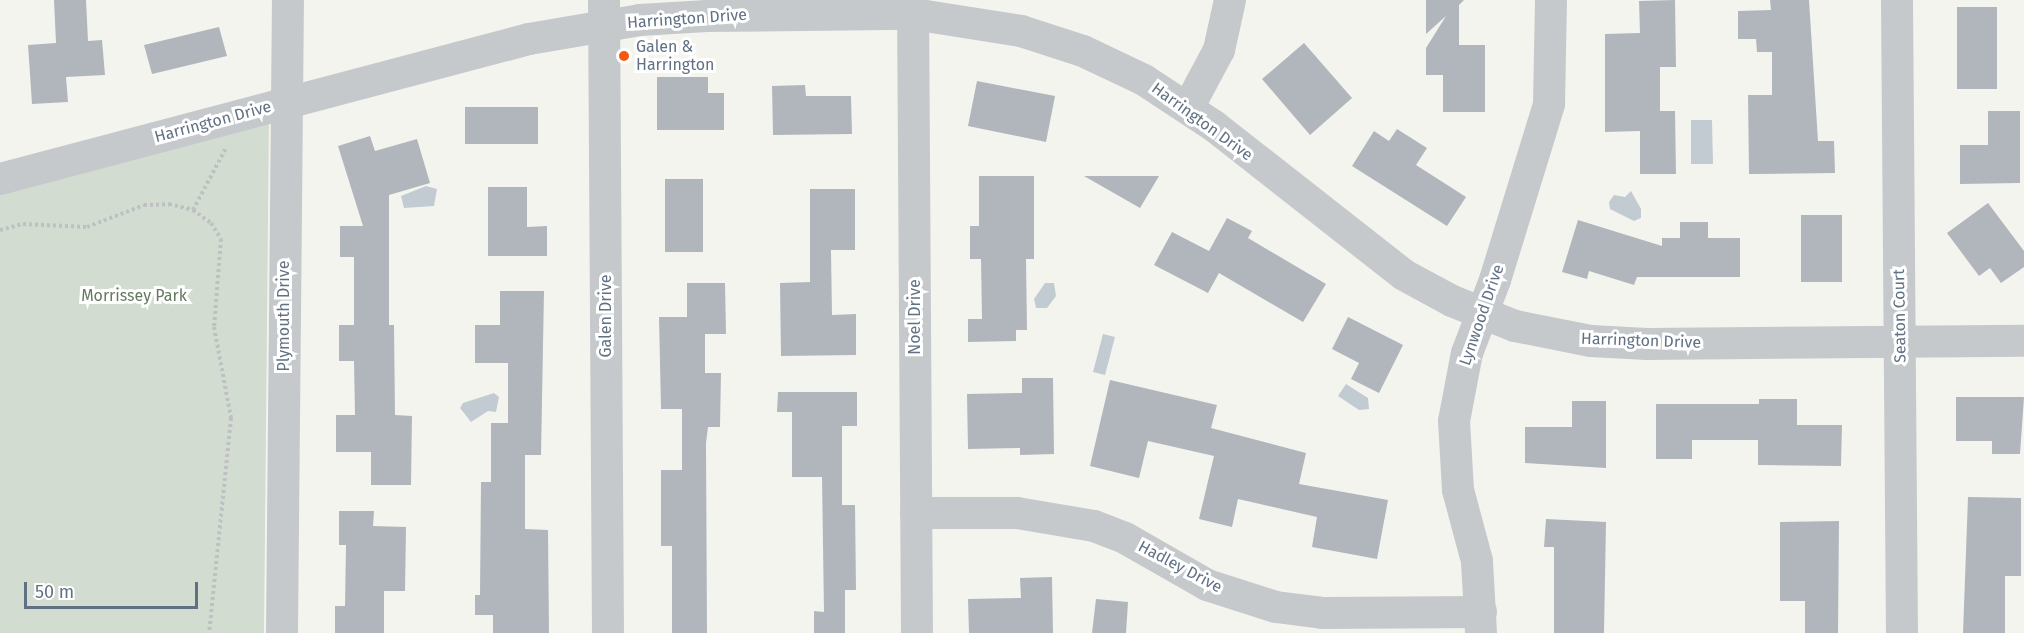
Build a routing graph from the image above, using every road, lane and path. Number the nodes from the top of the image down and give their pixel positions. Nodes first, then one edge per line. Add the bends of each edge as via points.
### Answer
1 (288, 0) edge
2 (1230, 0) edge
3 (1551, 0) edge
4 (1897, 0) edge
5 (913, 7) edge
6 (604, 13) edge
7 (286, 103) junction
8 (1188, 108) junction
9 (230, 145) dead end
10 (0, 179) edge
11 (193, 210) junction
12 (0, 230) edge
13 (1482, 315) junction
14 (2024, 341) edge
15 (1900, 342) junction
16 (916, 513) junction
17 (1481, 623) edge
18 (209, 633) edge
19 (282, 633) edge
20 (608, 633) edge
21 (917, 633) edge
22 (1902, 633) edge

1 - 7 street, Plymouth Drive
2 - 8 street via 1219,50
3 - 13 street, Lynwood Drive via 1549,104
4 - 15 street, Seaton Court
5 - 6 street, Harrington Drive via 707,16
5 - 8 street, Harrington Drive via 1021,31 1083,51
5 - 16 street, Noel Drive
6 - 7 street, Harrington Drive
6 - 20 street, Galen Drive
7 - 10 street, Harrington Drive
7 - 19 street, Plymouth Drive
8 - 13 street, Harrington Drive via 1404,275
9 - 11 path via 212,167
11 - 12 path via 170,204 144,205 87,227 23,224
11 - 18 path via 212,223 221,239 214,327 231,418
13 - 15 street, Harrington Drive via 1553,336 1591,341
13 - 17 street, Lynwood Drive via 1467,353 1454,421 1458,490 1477,561
14 - 15 street, Harrington Drive
15 - 22 street, Seaton Court
16 - 17 street, Hadley Drive via 1017,513 1094,526 1125,538 1207,585 1276,607
16 - 21 street, Noel Drive

